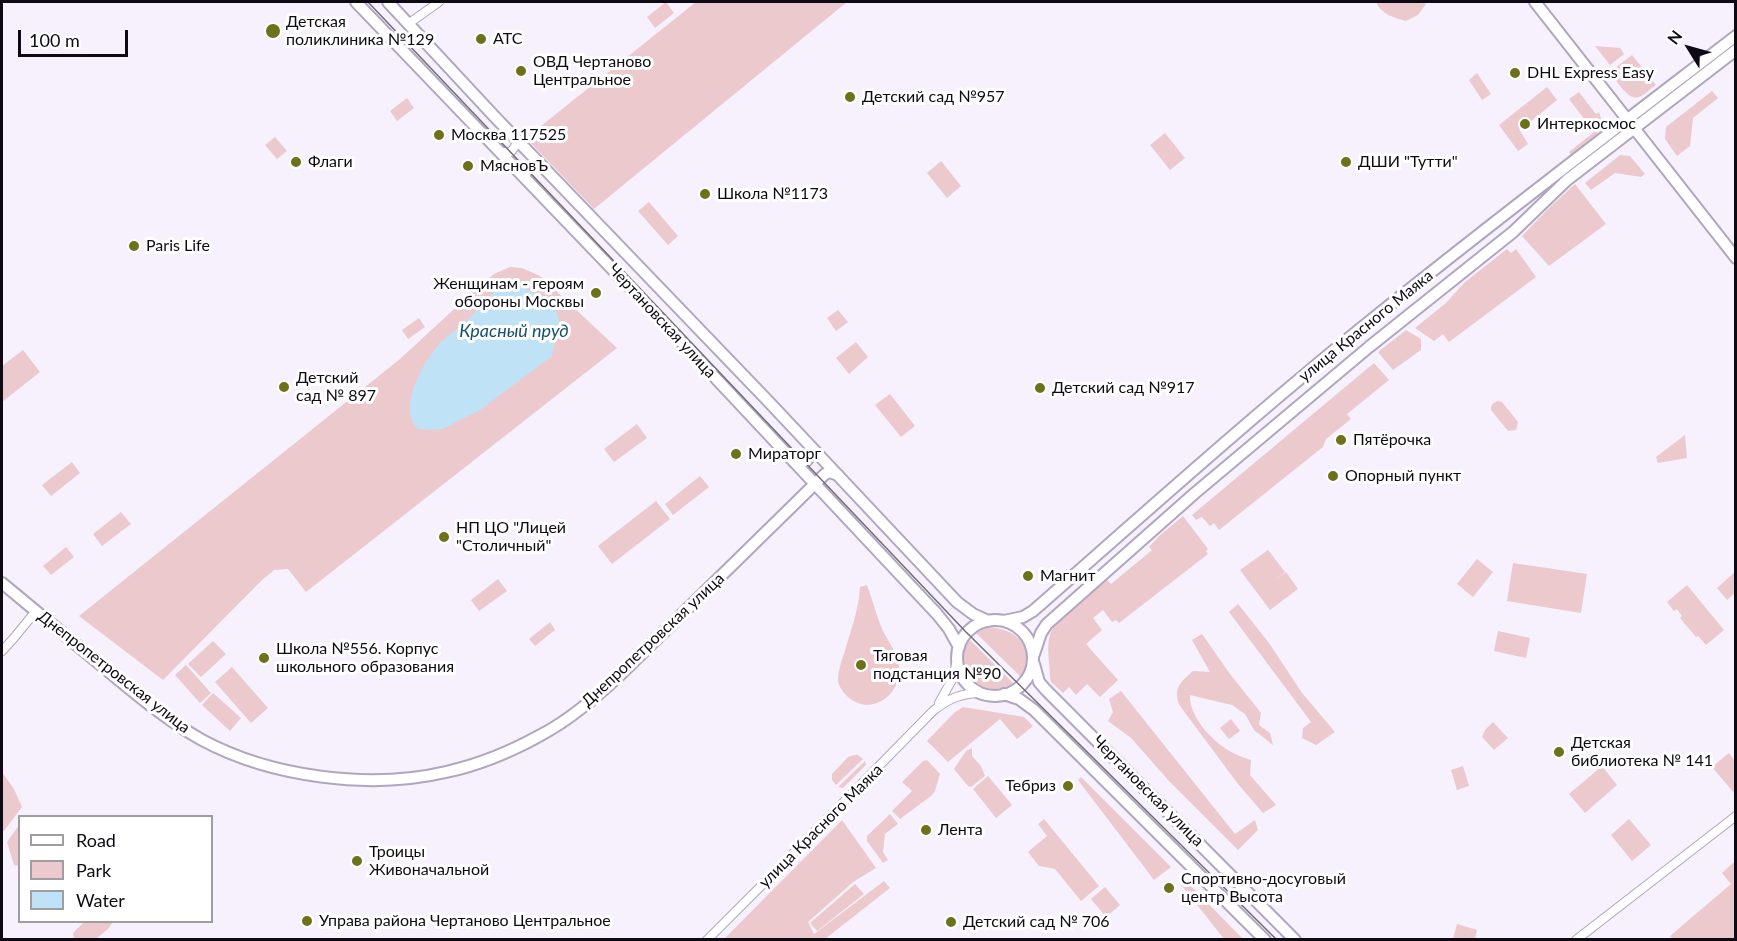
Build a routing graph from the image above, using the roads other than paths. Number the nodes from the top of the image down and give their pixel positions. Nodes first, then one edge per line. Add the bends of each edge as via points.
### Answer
1 (356, 2) edge
2 (388, 2) edge
3 (439, 2) edge
4 (1535, 2) edge
5 (408, 24) junction
6 (1736, 36) edge
7 (1736, 50) edge
8 (1627, 120) junction
9 (1634, 129) junction
10 (516, 138) junction
11 (501, 152) junction
12 (542, 165) junction
13 (525, 177) junction
14 (1736, 258) edge
15 (811, 447) junction
16 (794, 462) junction
17 (838, 475) junction
18 (815, 484) junction
19 (2, 583) edge
20 (36, 611) junction
21 (988, 621) junction
22 (1004, 621) junction
23 (958, 647) junction
24 (2, 651) edge
25 (1034, 659) junction
26 (957, 660) junction
27 (982, 693) junction
28 (1004, 694) junction
29 (933, 711) junction
30 (1736, 816) edge
31 (706, 939) edge
32 (1265, 939) edge
33 (1295, 939) edge
34 (1576, 939) edge

1 - 11 street, Чертановская улица
2 - 5 street, Чертановская улица
3 - 5 street
4 - 8 street
5 - 10 street, Чертановская улица
6 - 8 street, улица Красного Маяка
7 - 9 street, улица Красного Маяка
8 - 9 street
8 - 22 street, улица Красного Маяка via 1334,351 1033,611
9 - 14 street
9 - 25 street, улица Красного Маяка via 1567,180 1513,232 1179,507 1047,624
10 - 11 street via 511,152
10 - 12 street, Чертановская улица
11 - 13 street, Чертановская улица
12 - 13 street via 531,166
12 - 15 street, Чертановская улица
13 - 16 street, Чертановская улица
15 - 16 street via 806,461
15 - 17 street, Чертановская улица
16 - 18 street, Чертановская улица
17 - 18 street, Днепропетровская улица via 830,472
17 - 21 street, Чертановская улица via 957,602
18 - 20 street, Днепропетровская улица via 587,704 541,736 478,762 434,774 365,780 319,776 262,764 219,748 172,722
18 - 23 street, Чертановская улица via 941,618
19 - 20 street, Днепропетровская улица
20 - 24 street
21 - 22 street
21 - 23 street via 969,629
22 - 25 street, Чертановская улица via 1026,636
23 - 26 street
25 - 28 street via 1023,683
25 - 33 street, Чертановская улица via 1039,682 1045,689
26 - 27 street via 965,681
26 - 29 street, улица Красного Маяка via 946,694
27 - 28 street, Чертановская улица
27 - 29 street, улица Красного Маяка via 958,695
28 - 32 street, Чертановская улица via 1034,710
29 - 31 street, улица Красного Маяка
30 - 34 street

